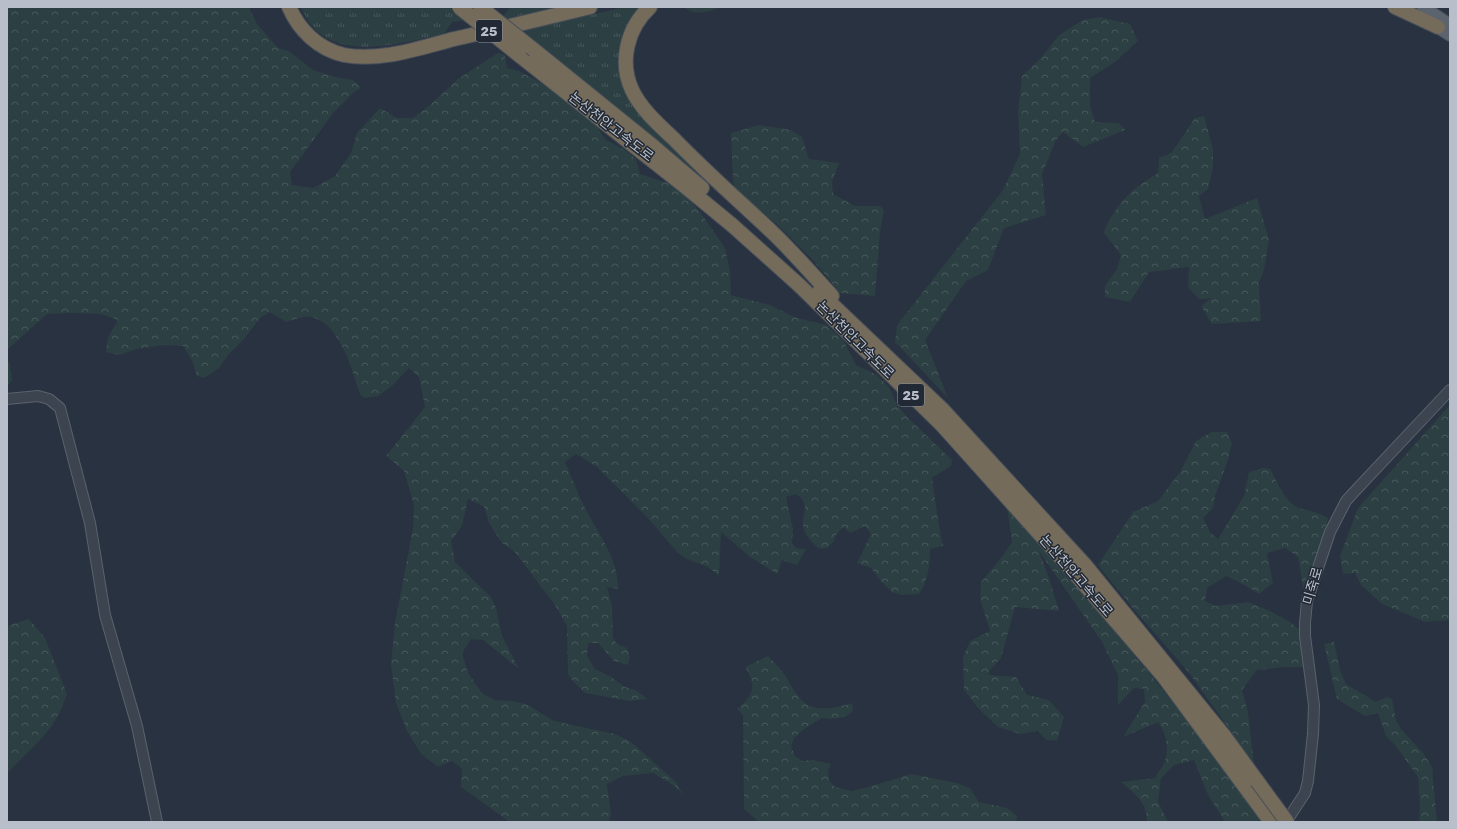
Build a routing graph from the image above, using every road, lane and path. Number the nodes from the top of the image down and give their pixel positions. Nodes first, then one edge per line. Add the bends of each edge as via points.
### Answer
1 (289, 7) edge
2 (295, 7) edge
3 (459, 7) edge
4 (480, 7) edge
5 (559, 7) edge
6 (590, 7) edge
7 (650, 7) edge
8 (1395, 7) edge
9 (1407, 7) edge
10 (1423, 7) edge
11 (1446, 29) edge
12 (876, 345) junction
13 (1450, 390) edge
14 (7, 400) edge
15 (1252, 785) junction
16 (157, 822) edge
17 (1271, 822) edge
18 (1286, 822) edge

1 - 6 highway via 296,22 327,49 362,57 400,52
2 - 5 highway via 306,26 332,44 350,49 374,50
3 - 15 highway, 논산천안고속도로 / 25, bridge via 732,225 799,285 942,425 1071,569
4 - 12 highway, 논산천안고속도로 / 25, bridge via 654,147 741,221
7 - 12 highway via 632,29 626,59 627,76 632,90 647,113 796,257
8 - 11 highway
9 - 11 main road
10 - 11 main road
12 - 15 highway, 논산천안고속도로 / 25 via 942,409 1085,565 1225,737
13 - 18 street, 미죽로 via 1355,491 1330,532 1305,612 1305,636 1314,705 1308,781 1305,792
14 - 16 street via 38,396 49,399 60,408 90,523 104,614 137,726
15 - 17 highway, 논산천안고속도로 / 25
15 - 18 highway, 논산천안고속도로 / 25, bridge

